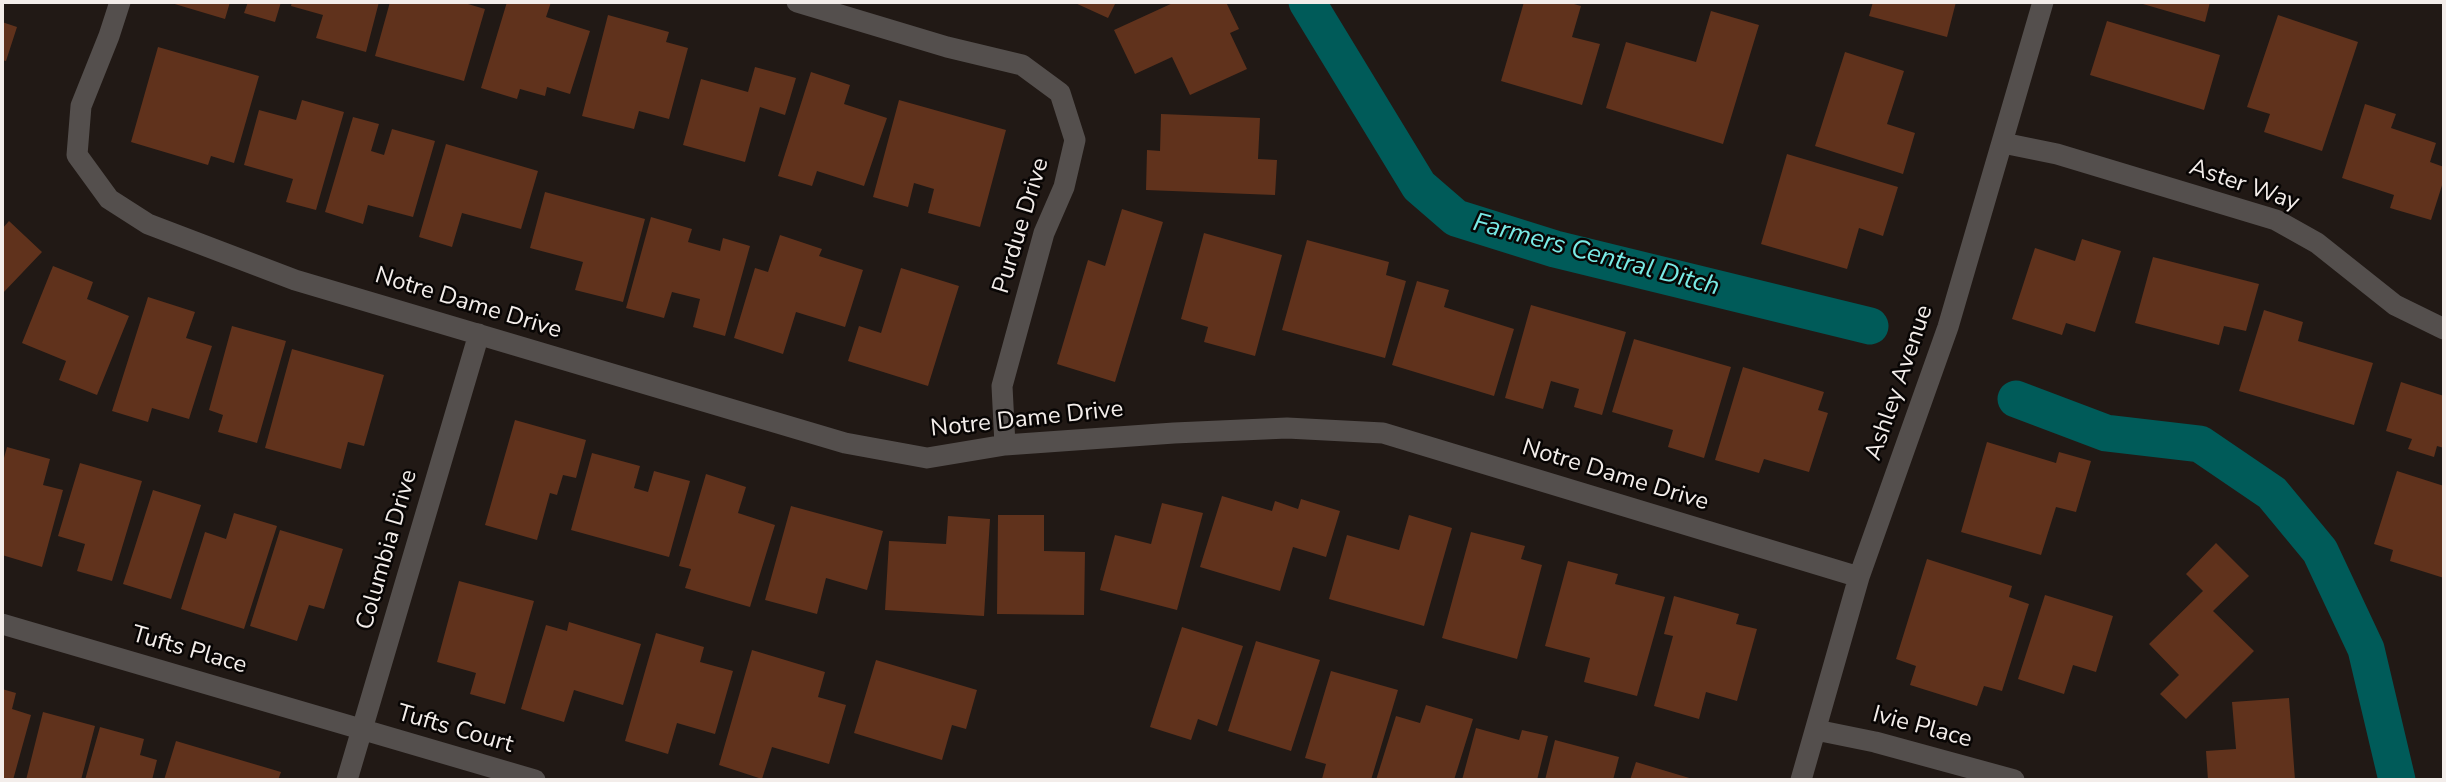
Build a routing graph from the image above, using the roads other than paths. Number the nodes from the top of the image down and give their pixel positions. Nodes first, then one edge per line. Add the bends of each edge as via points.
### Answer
1 (120, 2) edge
2 (797, 2) edge
3 (2043, 2) edge
4 (2003, 143) junction
5 (2444, 329) edge
6 (479, 334) junction
7 (1005, 444) junction
8 (1859, 577) junction
9 (2, 624) edge
10 (1816, 730) junction
11 (362, 731) junction
12 (347, 780) edge
13 (535, 780) edge
14 (1801, 780) edge
15 (2014, 780) edge

1 - 6 street, Notre Dame Drive via 81,106 77,155 108,199 148,224 295,280
2 - 7 street, Purdue Drive via 1022,65 1060,93 1075,140 1002,386
3 - 4 street, Ashley Avenue
4 - 5 street, Aster Way via 2057,154 2276,220 2317,243 2395,305
4 - 8 street, Ashley Avenue via 1948,327
6 - 7 street, Notre Dame Drive via 845,443 927,458
6 - 11 street, Columbia Drive
7 - 8 street, Notre Dame Drive via 1287,428 1383,433
8 - 10 street, Ashley Avenue
9 - 11 street, Tufts Place
10 - 14 street, Ashley Avenue
10 - 15 street, Ivie Place
11 - 12 street, Columbia Drive
11 - 13 street, Tufts Court

